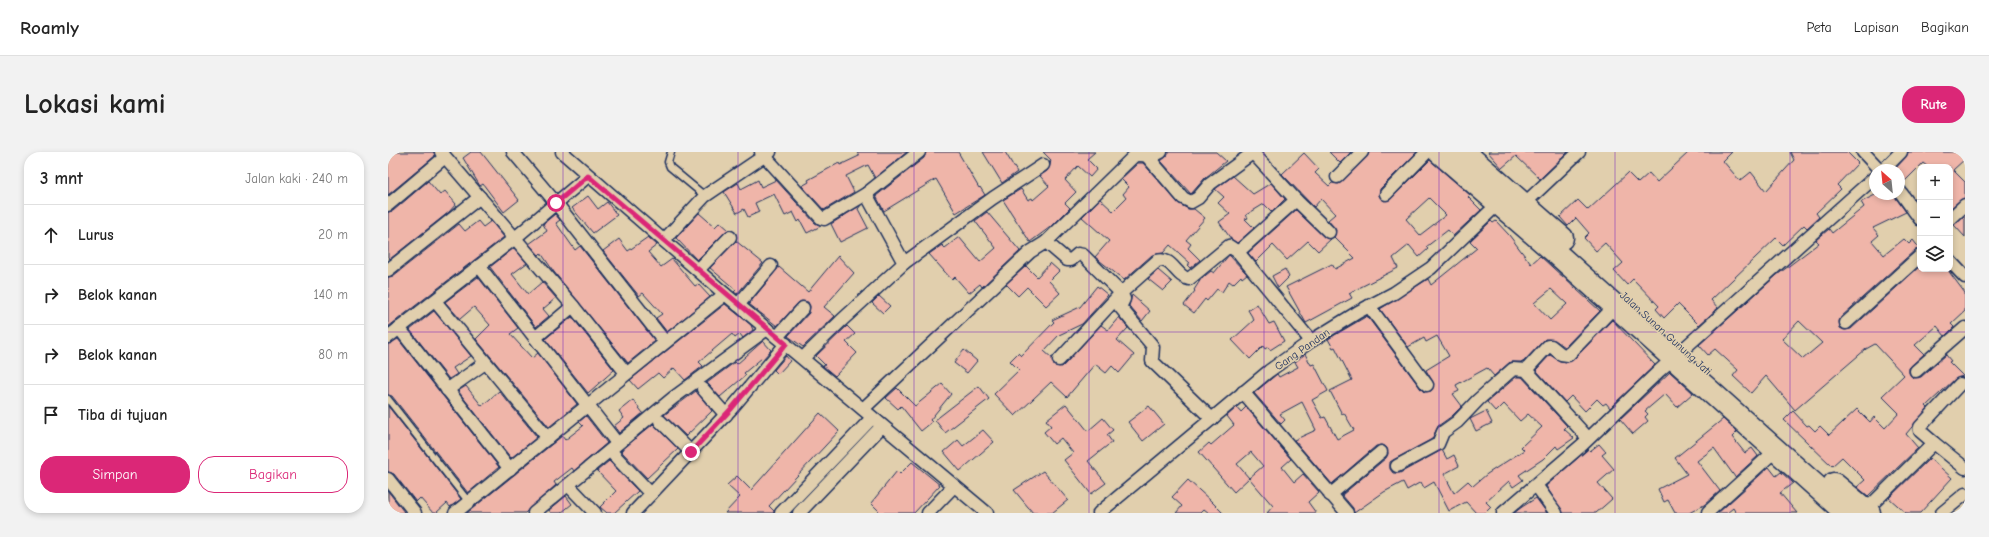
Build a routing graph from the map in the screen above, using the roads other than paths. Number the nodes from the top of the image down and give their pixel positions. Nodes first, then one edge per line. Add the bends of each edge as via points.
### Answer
1 (513, 152) edge
2 (562, 152) edge
3 (671, 152) edge
4 (919, 152) edge
5 (1161, 152) edge
6 (1254, 152) edge
7 (1362, 152) edge
8 (1427, 152) edge
9 (1439, 152) edge
10 (1464, 152) edge
11 (1579, 152) edge
12 (1863, 152) edge
13 (1901, 152) edge
14 (765, 153) edge
15 (443, 154) edge
16 (1147, 156) junction
17 (1876, 164) edge
18 (1888, 164) edge
19 (1043, 165) dead end
20 (588, 176) junction
21 (1337, 177) dead end
22 (1869, 182) edge
23 (866, 194) junction
24 (1386, 194) dead end
25 (480, 196) junction
26 (705, 196) junction
27 (1905, 198) edge
28 (1296, 200) junction
29 (1511, 200) junction
30 (556, 203) junction
31 (388, 205) edge
32 (1965, 205) edge
33 (1917, 214) edge
34 (1953, 216) edge
35 (1329, 232) dead end
36 (730, 237) dead end
37 (515, 238) junction
38 (664, 240) junction
39 (1046, 242) junction
40 (1238, 252) junction
41 (1917, 259) edge
42 (904, 263) junction
43 (1953, 264) edge
44 (1580, 265) junction
45 (479, 266) junction
46 (771, 266) dead end
47 (388, 270) edge
48 (698, 270) junction
49 (1965, 277) edge
50 (1121, 293) junction
51 (725, 294) junction
52 (434, 301) junction
53 (738, 305) junction
54 (573, 306) junction
55 (1369, 306) junction
56 (1615, 306) junction
57 (803, 308) dead end
58 (1846, 322) dead end
59 (399, 328) junction
60 (767, 328) junction
61 (1965, 328) edge
62 (388, 337) edge
63 (535, 338) junction
64 (781, 340) junction
65 (1311, 341) junction
66 (665, 342) junction
67 (1678, 354) junction
68 (803, 358) junction
69 (1059, 360) dead end
70 (485, 363) junction
71 (1526, 370) junction
72 (1916, 371) dead end
73 (626, 373) junction
74 (1960, 384) dead end
75 (1427, 385) dead end
76 (703, 389) dead end
77 (447, 390) junction
78 (1243, 392) junction
79 (388, 399) edge
80 (588, 405) junction
81 (863, 409) junction
82 (726, 415) junction
83 (872, 418) junction
84 (1212, 419) junction
85 (660, 421) dead end
86 (882, 426) junction
87 (548, 438) junction
88 (1588, 438) junction
89 (617, 443) junction
90 (1934, 443) junction
91 (1776, 450) junction
92 (691, 452) junction
93 (1381, 452) dead end
94 (614, 455) dead end
95 (1397, 466) dead end
96 (1965, 468) edge
97 (510, 469) junction
98 (388, 479) edge
99 (1536, 485) junction
100 (954, 486) junction
101 (572, 489) dead end
102 (651, 494) junction
103 (1965, 494) edge
104 (1330, 495) junction
105 (468, 501) junction
106 (1848, 507) edge
107 (1708, 512) dead end
108 (415, 513) edge
109 (455, 513) edge
110 (534, 513) edge
111 (594, 513) edge
112 (633, 513) edge
113 (781, 513) edge
114 (799, 513) edge
115 (928, 513) edge
116 (987, 513) edge
117 (1098, 513) edge
118 (1346, 513) edge
119 (1503, 513) edge
120 (1556, 513) edge
121 (1942, 513) edge

1 - 30 street
2 - 20 street
3 - 26 lane via 668,162 670,167
4 - 23 street
5 - 16 street
6 - 16 street via 1210,184 1191,202 1183,198
6 - 28 street
7 - 21 street
8 - 24 street
9 - 29 highway
10 - 29 highway
11 - 29 street, Gang Pandan
12 - 17 street
13 - 18 street
14 - 23 street via 822,219
14 - 26 street
15 - 25 street
15 - 31 street
16 - 39 street via 1140,153 1134,156
19 - 42 street
20 - 30 street
20 - 38 street
22 - 67 street
23 - 42 street
25 - 37 street
25 - 47 street
26 - 38 street
27 - 33 street
28 - 35 street
28 - 40 street
29 - 44 highway
29 - 55 street, Gang Pandan via 1431,268
30 - 37 street
30 - 66 street
32 - 34 street
36 - 48 street
37 - 45 street
37 - 54 street
38 - 48 street
39 - 50 street via 1067,260 1078,254 1083,255
39 - 81 street via 1030,252
40 - 50 street via 1229,246 1225,247 1189,279 1167,261 1157,261
40 - 65 street
41 - 58 street
42 - 68 street
43 - 49 street
44 - 56 highway
44 - 67 highway, Jalan Sunan Gunung Jati
45 - 52 street
45 - 63 street
46 - 53 street
48 - 51 street
50 - 69 street
50 - 84 street via 1124,299 1120,307 1153,347 1152,360
51 - 53 street
51 - 66 street
52 - 59 street
52 - 70 street
53 - 60 street
54 - 63 street
54 - 73 street
55 - 65 street, Gang Pandan
55 - 75 street
56 - 67 highway
56 - 71 street via 1568,355 1548,346
57 - 64 street
59 - 62 street
59 - 77 street
60 - 64 street
60 - 89 street
61 - 72 street
63 - 80 street
64 - 68 street
64 - 82 street
65 - 78 street, Gang Pandan
66 - 73 street
67 - 88 street
67 - 91 highway
67 - 106 highway, Jalan Sunan Gunung Jati
68 - 81 street
70 - 77 street
70 - 87 street
71 - 88 street
71 - 95 street via 1513,369 1458,422 1443,432 1438,444
73 - 80 street
74 - 90 street via 1920,427 1920,431
76 - 82 street
77 - 97 street
78 - 84 street, Gang Pandan
78 - 104 street
79 - 105 lane
80 - 87 street
80 - 89 street
81 - 83 street
82 - 92 street
83 - 86 street
83 - 113 street
84 - 117 street, Gang Pandan
85 - 92 street
86 - 100 street
86 - 114 street
87 - 97 street
88 - 99 street
89 - 110 street
90 - 96 street
90 - 106 street
91 - 106 highway
91 - 107 street
92 - 102 street
93 - 104 street
94 - 102 street
97 - 105 street
98 - 108 street
99 - 119 street
99 - 120 street
100 - 115 street
100 - 116 street
101 - 111 street
102 - 112 street
103 - 121 street
104 - 118 street
105 - 109 street

